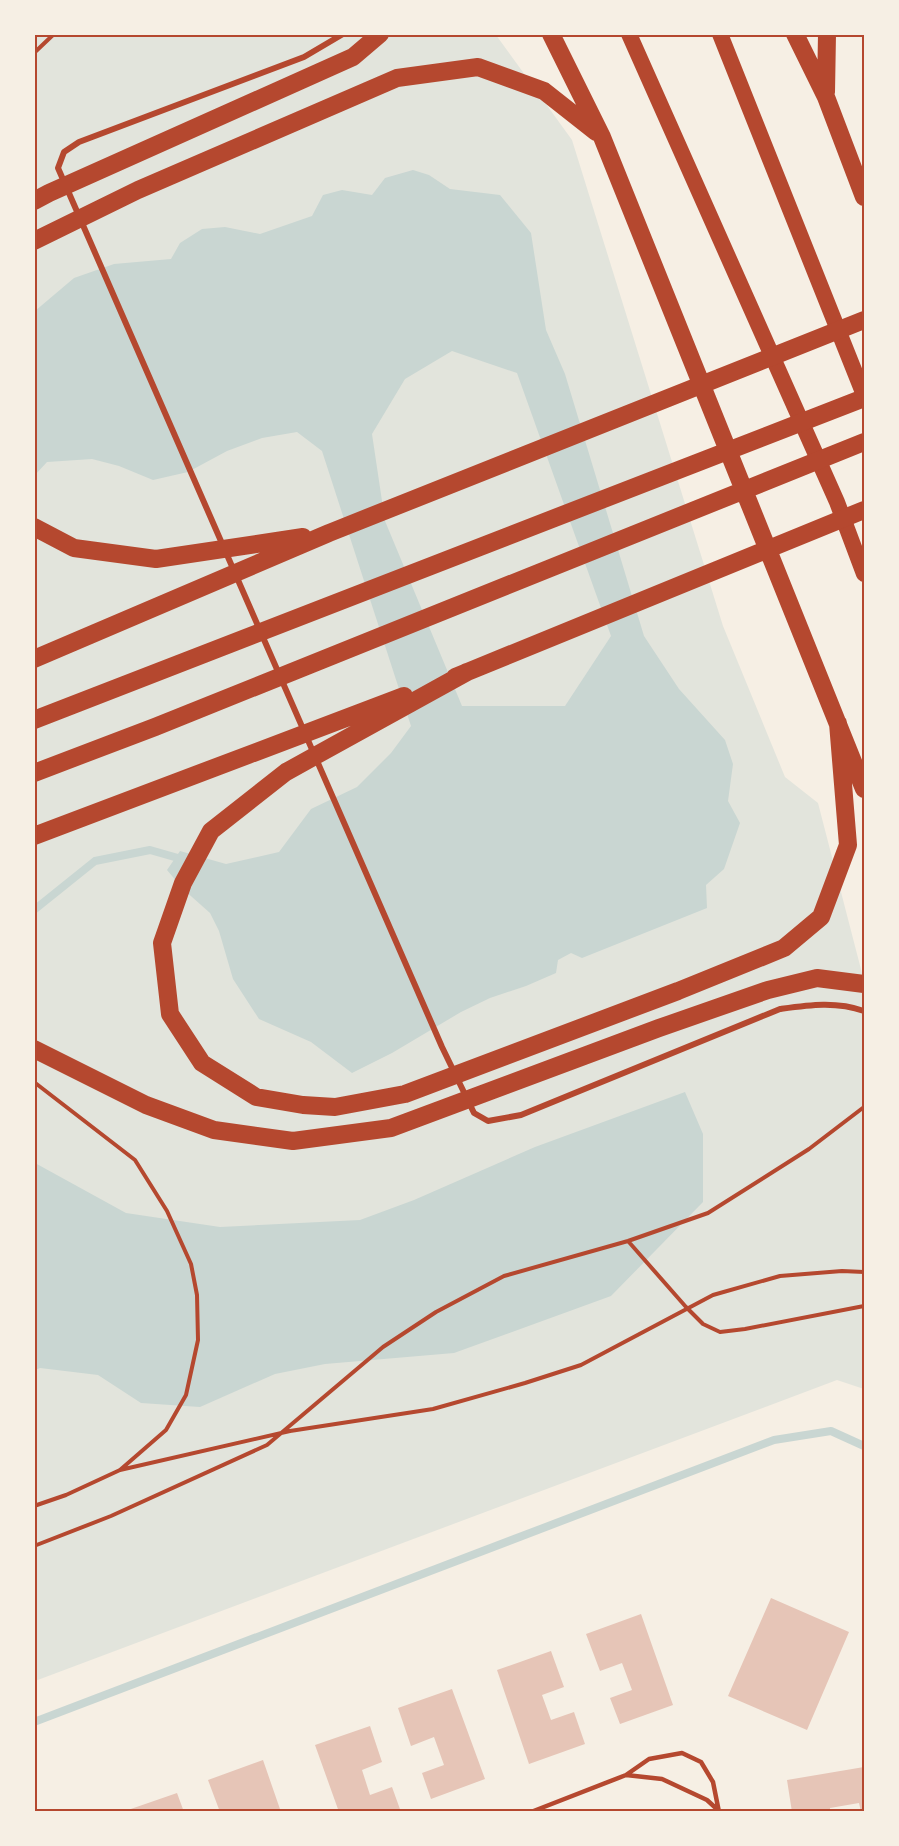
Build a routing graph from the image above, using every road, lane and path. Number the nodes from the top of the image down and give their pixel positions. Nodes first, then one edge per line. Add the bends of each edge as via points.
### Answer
1 (54, 34) edge
2 (343, 34) edge
3 (380, 34) edge
4 (551, 34) edge
5 (629, 34) edge
6 (720, 34) edge
7 (795, 34) edge
8 (827, 34) edge
9 (34, 53) edge
10 (826, 97) junction
11 (602, 137) junction
12 (864, 197) edge
13 (34, 201) edge
14 (34, 241) edge
15 (864, 320) edge
16 (864, 396) edge
17 (864, 442) edge
18 (864, 510) edge
19 (34, 527) edge
20 (329, 533) junction
21 (864, 574) edge
22 (34, 659) edge
23 (467, 672) junction
24 (34, 720) edge
25 (838, 723) junction
26 (34, 773) edge
27 (864, 789) edge
28 (34, 836) edge
29 (864, 984) edge
30 (864, 1011) edge
31 (34, 1049) edge
32 (34, 1082) edge
33 (864, 1107) edge
34 (628, 1240) junction
35 (864, 1272) edge
36 (864, 1306) edge
37 (120, 1470) junction
38 (34, 1506) edge
39 (34, 1546) edge
40 (626, 1775) junction
41 (531, 1812) edge

1 - 9 path
2 - 30 street via 304,57 79,142 64,153 58,168 474,1113 488,1120 520,1115 780,1009 816,1003
3 - 13 highway via 353,57
4 - 11 highway
5 - 21 highway via 837,502
6 - 16 highway
7 - 10 highway
8 - 10 highway
10 - 12 highway
11 - 14 highway via 544,91 478,67 397,78 138,190
11 - 25 highway
15 - 20 highway
16 - 24 highway
17 - 26 highway
18 - 23 highway
19 - 20 highway via 74,548 156,559
20 - 22 highway
23 - 25 highway via 286,771 211,831 183,883 162,944 170,1014 202,1063 256,1097 335,1107 405,1094 784,948 821,917 848,845
23 - 28 highway
25 - 27 highway
29 - 31 highway via 817,978 768,990 390,1128 292,1141 214,1130 146,1106
32 - 37 path via 135,1160 168,1211 191,1264 197,1295 198,1340 186,1395 166,1430
33 - 34 path via 809,1149 708,1213
34 - 36 path via 686,1308 703,1324 720,1332
34 - 39 path via 504,1276 436,1312 383,1347 267,1445 111,1516
35 - 37 path via 780,1276 713,1295 580,1365 433,1409 290,1431
37 - 38 path
40 - 40 lane via 662,1779 707,1800 719,1812 713,1782 701,1762 682,1753 649,1759
40 - 41 lane

